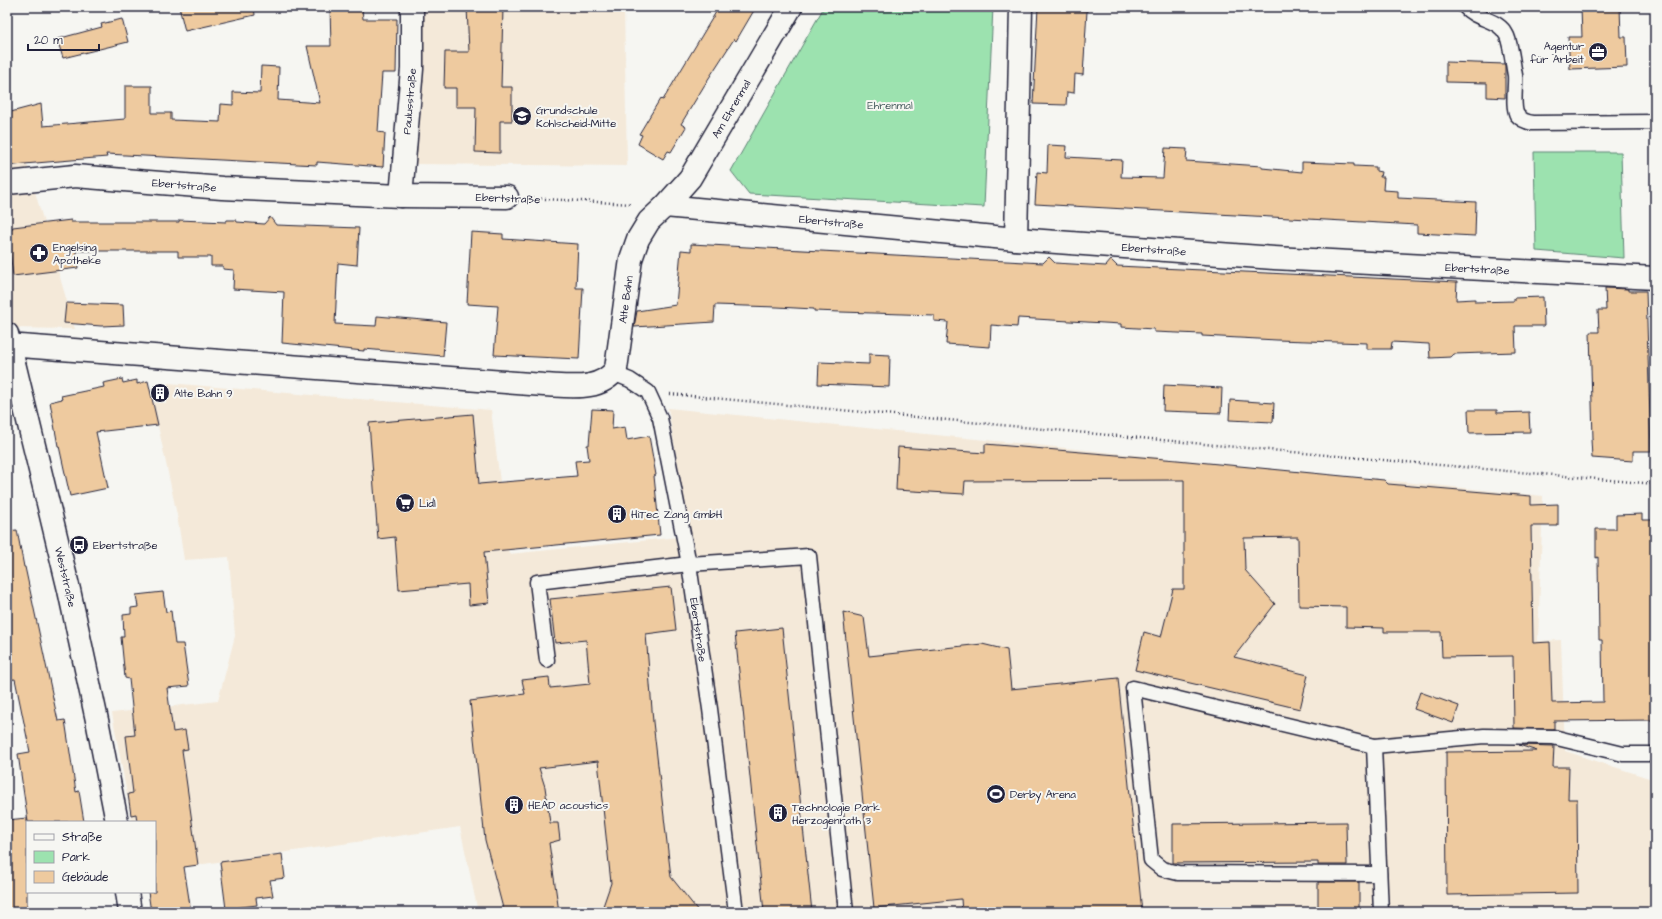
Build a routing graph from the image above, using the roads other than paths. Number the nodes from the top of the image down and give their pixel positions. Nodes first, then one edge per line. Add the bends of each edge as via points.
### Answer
1 (412, 7) edge
2 (792, 7) edge
3 (1021, 7) edge
4 (1465, 7) edge
5 (1655, 122) edge
6 (7, 183) edge
7 (402, 196) junction
8 (507, 197) road end
9 (666, 206) junction
10 (1016, 239) junction
11 (1655, 278) edge
12 (8, 341) edge
13 (613, 373) junction
14 (689, 564) junction
15 (547, 660) dead end
16 (1374, 746) junction
17 (1655, 754) edge
18 (117, 821) edge
19 (1379, 874) junction
20 (127, 893) edge
21 (130, 912) edge
22 (736, 912) edge
23 (846, 912) edge
24 (1381, 912) edge

1 - 7 street, Paulusstraße via 412,69
2 - 9 street, Am Ehrenmal via 690,178
3 - 10 street
4 - 5 lane via 1476,16 1500,26 1507,37 1518,117 1533,123
6 - 7 street, Ebertstraße via 75,176 222,188
7 - 8 street, Ebertstraße
9 - 10 street, Ebertstraße
9 - 13 street, Alte Bahn via 649,221 638,239 631,259 624,320 616,369
10 - 11 street, Ebertstraße via 1274,258
12 - 13 street via 446,379 544,385 587,386 605,381
12 - 18 street, Weststraße via 72,605
13 - 14 lane, Ebertstraße via 648,392 660,418
14 - 15 lane via 537,582
14 - 22 lane, Ebertstraße
14 - 23 lane via 809,556
16 - 17 lane via 1484,736 1553,737 1623,754
16 - 19 lane
16 - 19 lane via 1133,688 1151,860 1162,869 1178,873
19 - 24 lane
20 - 21 street

